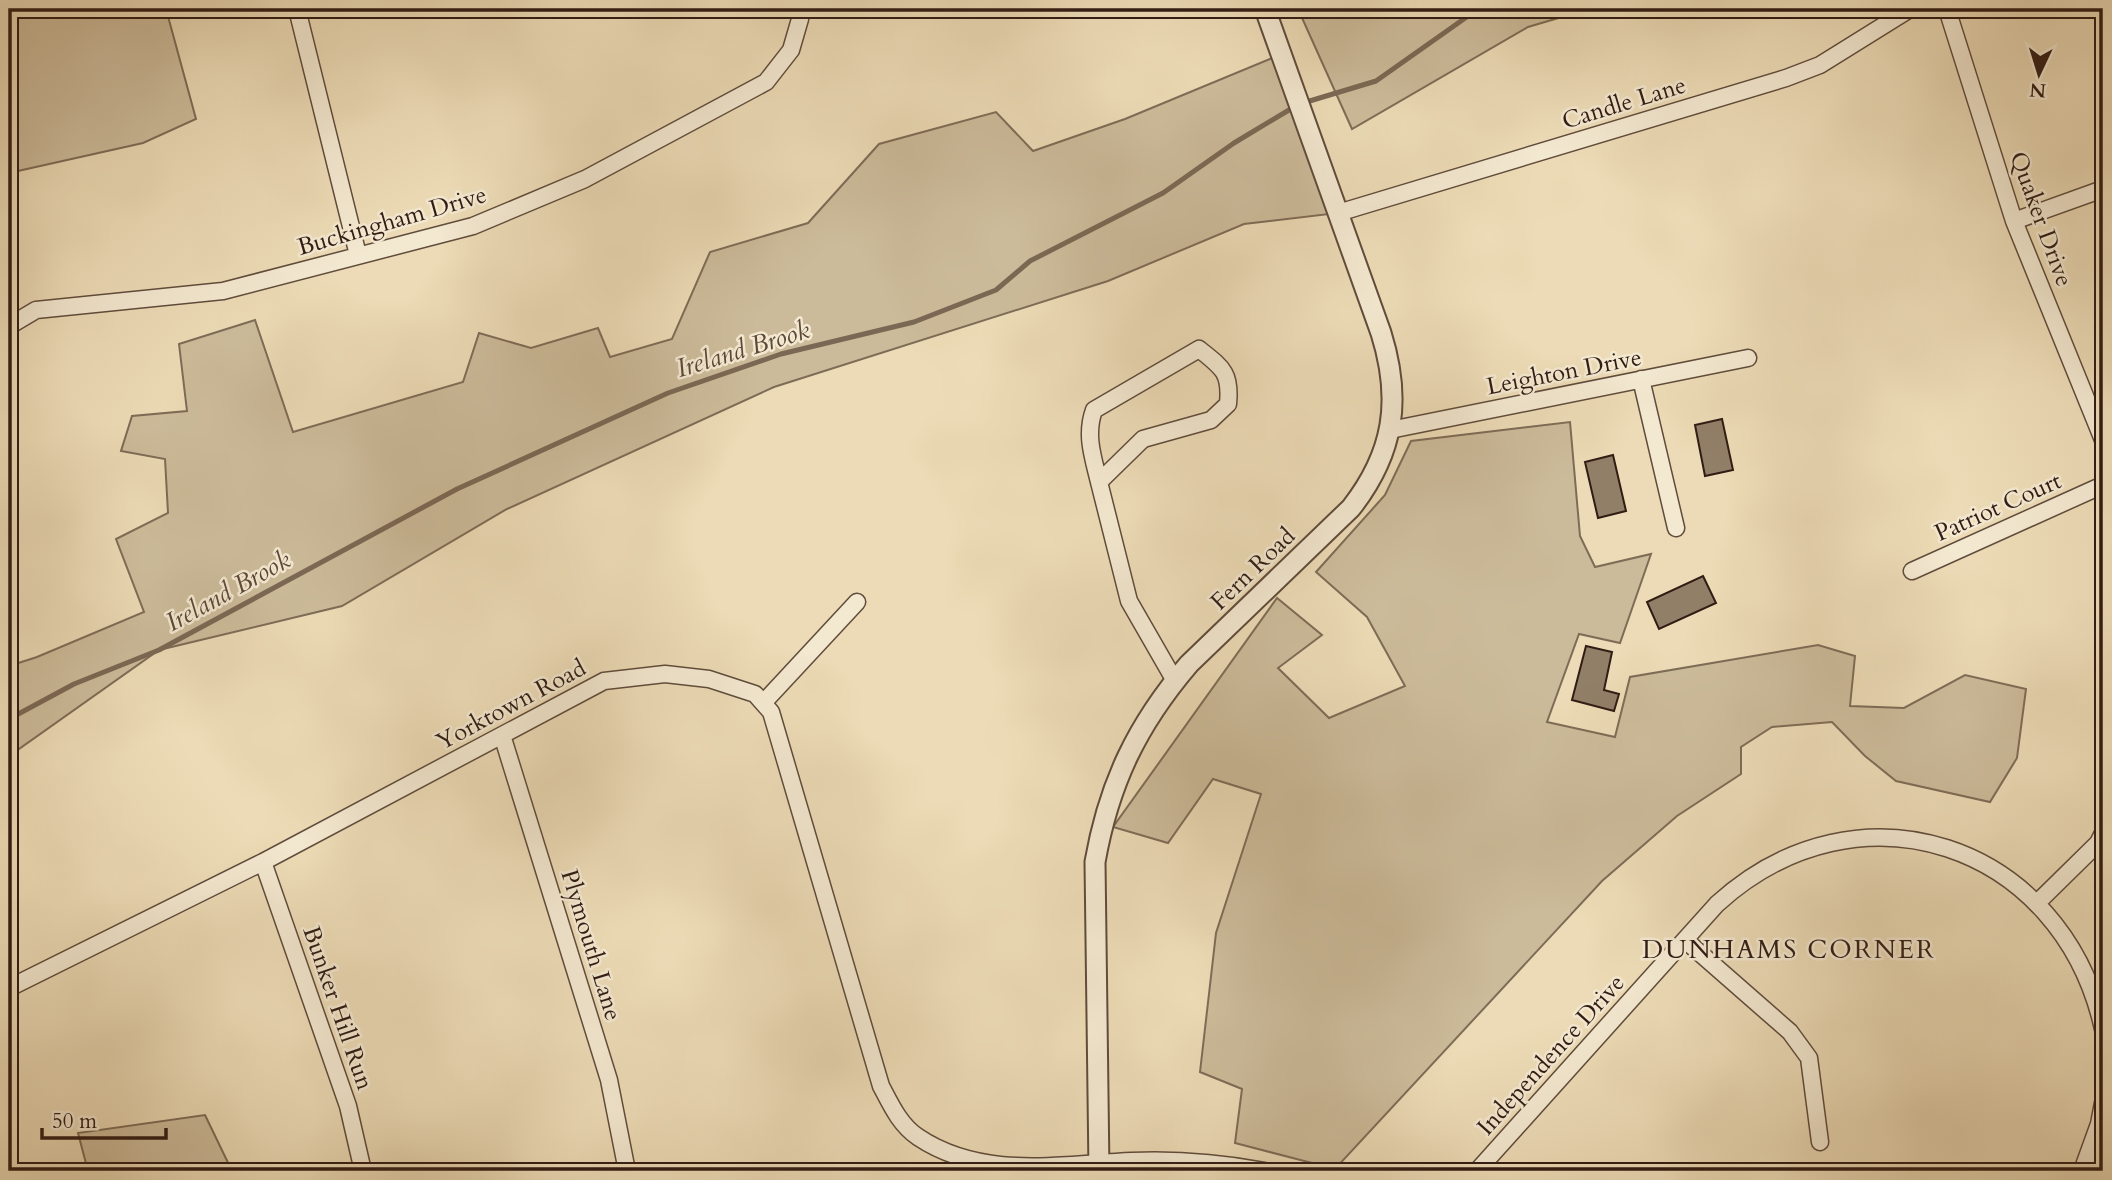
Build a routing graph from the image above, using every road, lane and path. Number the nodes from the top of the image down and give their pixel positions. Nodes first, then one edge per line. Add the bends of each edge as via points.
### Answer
1 (297, 9) edge
2 (800, 9) edge
3 (1265, 9) edge
4 (1910, 9) edge
5 (1947, 9) edge
6 (2103, 189) edge
7 (1338, 213) junction
8 (2014, 221) junction
9 (358, 255) junction
10 (9, 326) edge
11 (1748, 358) dead end
12 (1641, 379) junction
13 (1390, 430) junction
14 (2103, 440) edge
15 (1099, 482) junction
16 (2103, 485) edge
17 (1676, 527) dead end
18 (1912, 571) dead end
19 (857, 602) dead end
20 (1175, 681) junction
21 (764, 702) junction
22 (502, 735) junction
23 (2103, 833) edge
24 (263, 862) junction
25 (2037, 903) junction
26 (1685, 940) junction
27 (9, 988) edge
28 (2103, 1028) edge
29 (2103, 1102) edge
30 (1820, 1142) dead end
31 (1099, 1168) edge
32 (1480, 1170) edge
33 (363, 1171) edge
34 (627, 1171) edge
35 (1265, 1171) edge
36 (2082, 1171) edge

1 - 9 street
2 - 9 street, Buckingham Drive via 791,50 766,82 585,179 473,226
3 - 7 street, Fern Road
4 - 7 street, Candle Lane via 1820,65 1786,78
5 - 8 street, Quaker Drive
6 - 8 street
7 - 13 street, Fern Road via 1389,359 1393,394
8 - 14 street, Quaker Drive
9 - 10 street, Buckingham Drive via 223,291 36,310
11 - 12 street, Leighton Drive
12 - 13 street, Leighton Drive
12 - 17 street
13 - 20 street, Fern Road via 1379,463 1351,508
15 - 15 street via 1090,443 1094,410 1199,349 1217,363 1230,382 1228,404 1211,420 1143,439
15 - 20 street via 1129,601
16 - 18 street, Patriot Court
19 - 21 street
20 - 31 street, Fern Road via 1126,756 1101,826 1095,863
21 - 22 street, Yorktown Road via 755,694 709,679 665,674 616,679
21 - 31 street via 771,712 881,1086 901,1123 918,1137 980,1163
22 - 24 street, Yorktown Road
22 - 34 street, Plymouth Lane via 609,1080
23 - 25 street
24 - 27 street, Yorktown Road
24 - 33 street, Bunker Hill Run via 348,1106
25 - 26 street, Independence Drive via 2021,887 1980,862 1936,845 1888,838 1841,841 1795,853 1752,875 1717,904
25 - 28 street, Independence Drive via 2081,961
26 - 30 street via 1790,1032 1810,1058
26 - 32 street, Independence Drive
29 - 36 street
31 - 35 street via 1181,1160

